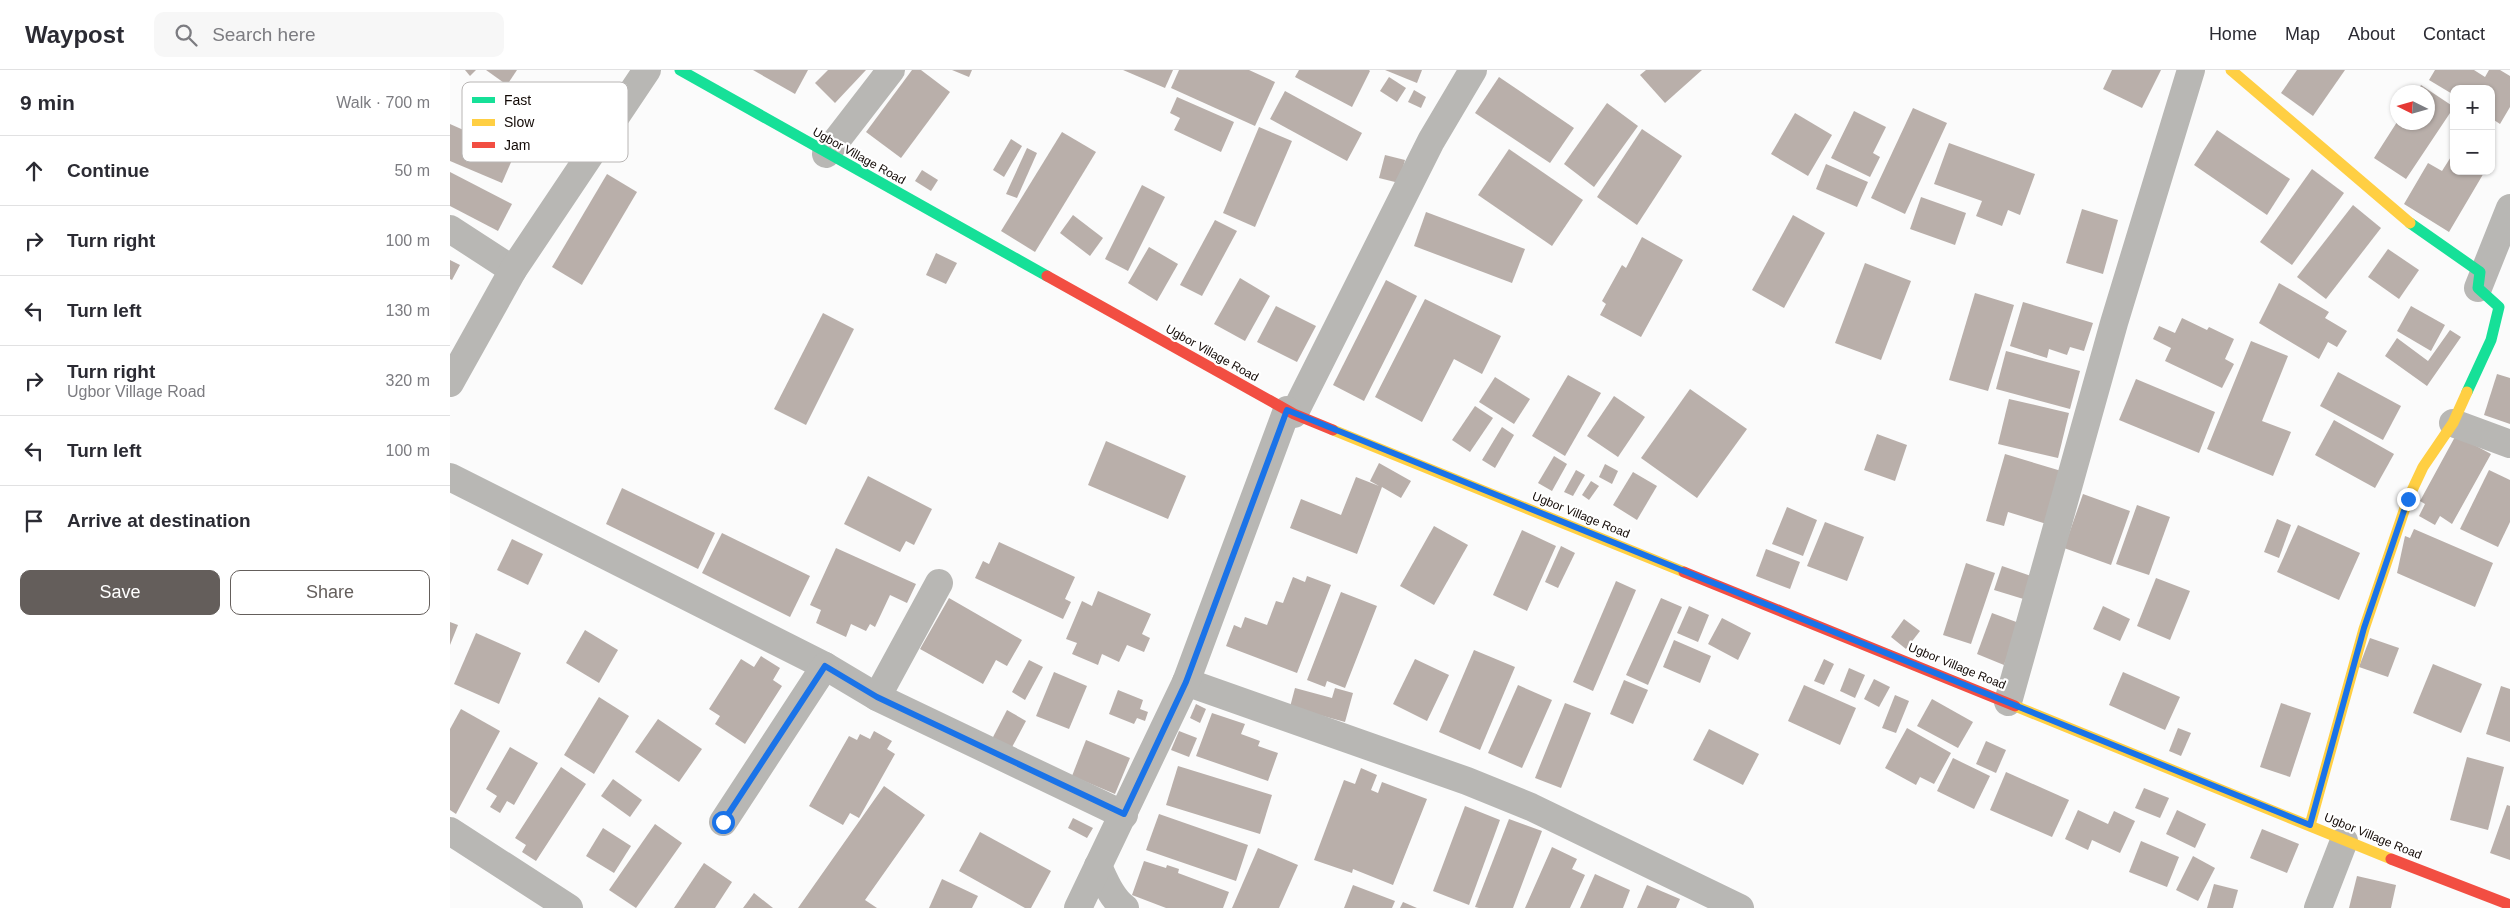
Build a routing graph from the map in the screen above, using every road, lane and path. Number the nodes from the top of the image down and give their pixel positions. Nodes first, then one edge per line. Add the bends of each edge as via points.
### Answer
1 (648, 70) edge
2 (680, 70) edge
3 (891, 70) edge
4 (1473, 70) edge
5 (2191, 70) edge
6 (2231, 70) edge
7 (628, 100) edge
8 (826, 154) junction
9 (586, 162) edge
10 (2510, 208) edge
11 (450, 229) edge
12 (513, 270) junction
13 (2478, 288) junction
14 (2505, 309) edge
15 (450, 383) edge
16 (1290, 412) junction
17 (2453, 423) junction
18 (2510, 444) edge
19 (450, 477) edge
20 (940, 583) dead end
21 (825, 666) junction
22 (1186, 682) junction
23 (877, 697) junction
24 (2008, 702) junction
25 (1124, 814) junction
26 (723, 822) dead end
27 (2310, 825) junction
28 (450, 831) edge
29 (2344, 841) junction
30 (1098, 866) junction
31 (2510, 904) edge
32 (569, 908) edge
33 (1078, 908) edge
34 (1125, 908) edge
35 (1740, 908) edge
36 (2318, 908) edge

1 - 7 street
2 - 8 street, Ugbor Village Road
3 - 8 street
4 - 16 street via 1431,141
5 - 24 street via 2114,323
6 - 13 street via 2408,222 2480,272
8 - 16 street, Ugbor Village Road
9 - 12 street
10 - 13 street
11 - 12 street
12 - 15 street
13 - 14 street
14 - 17 street
16 - 22 street
16 - 24 street, Ugbor Village Road
17 - 18 street
17 - 27 street via 2423,467 2408,499 2364,628
19 - 21 street
20 - 23 street
21 - 23 street
21 - 26 street
22 - 25 street
22 - 35 street via 1531,806
23 - 25 street
24 - 27 street, Ugbor Village Road
25 - 30 street
27 - 29 street, Ugbor Village Road
28 - 32 street
29 - 31 street, Ugbor Village Road
29 - 36 street
30 - 33 street
30 - 34 street via 1108,888

